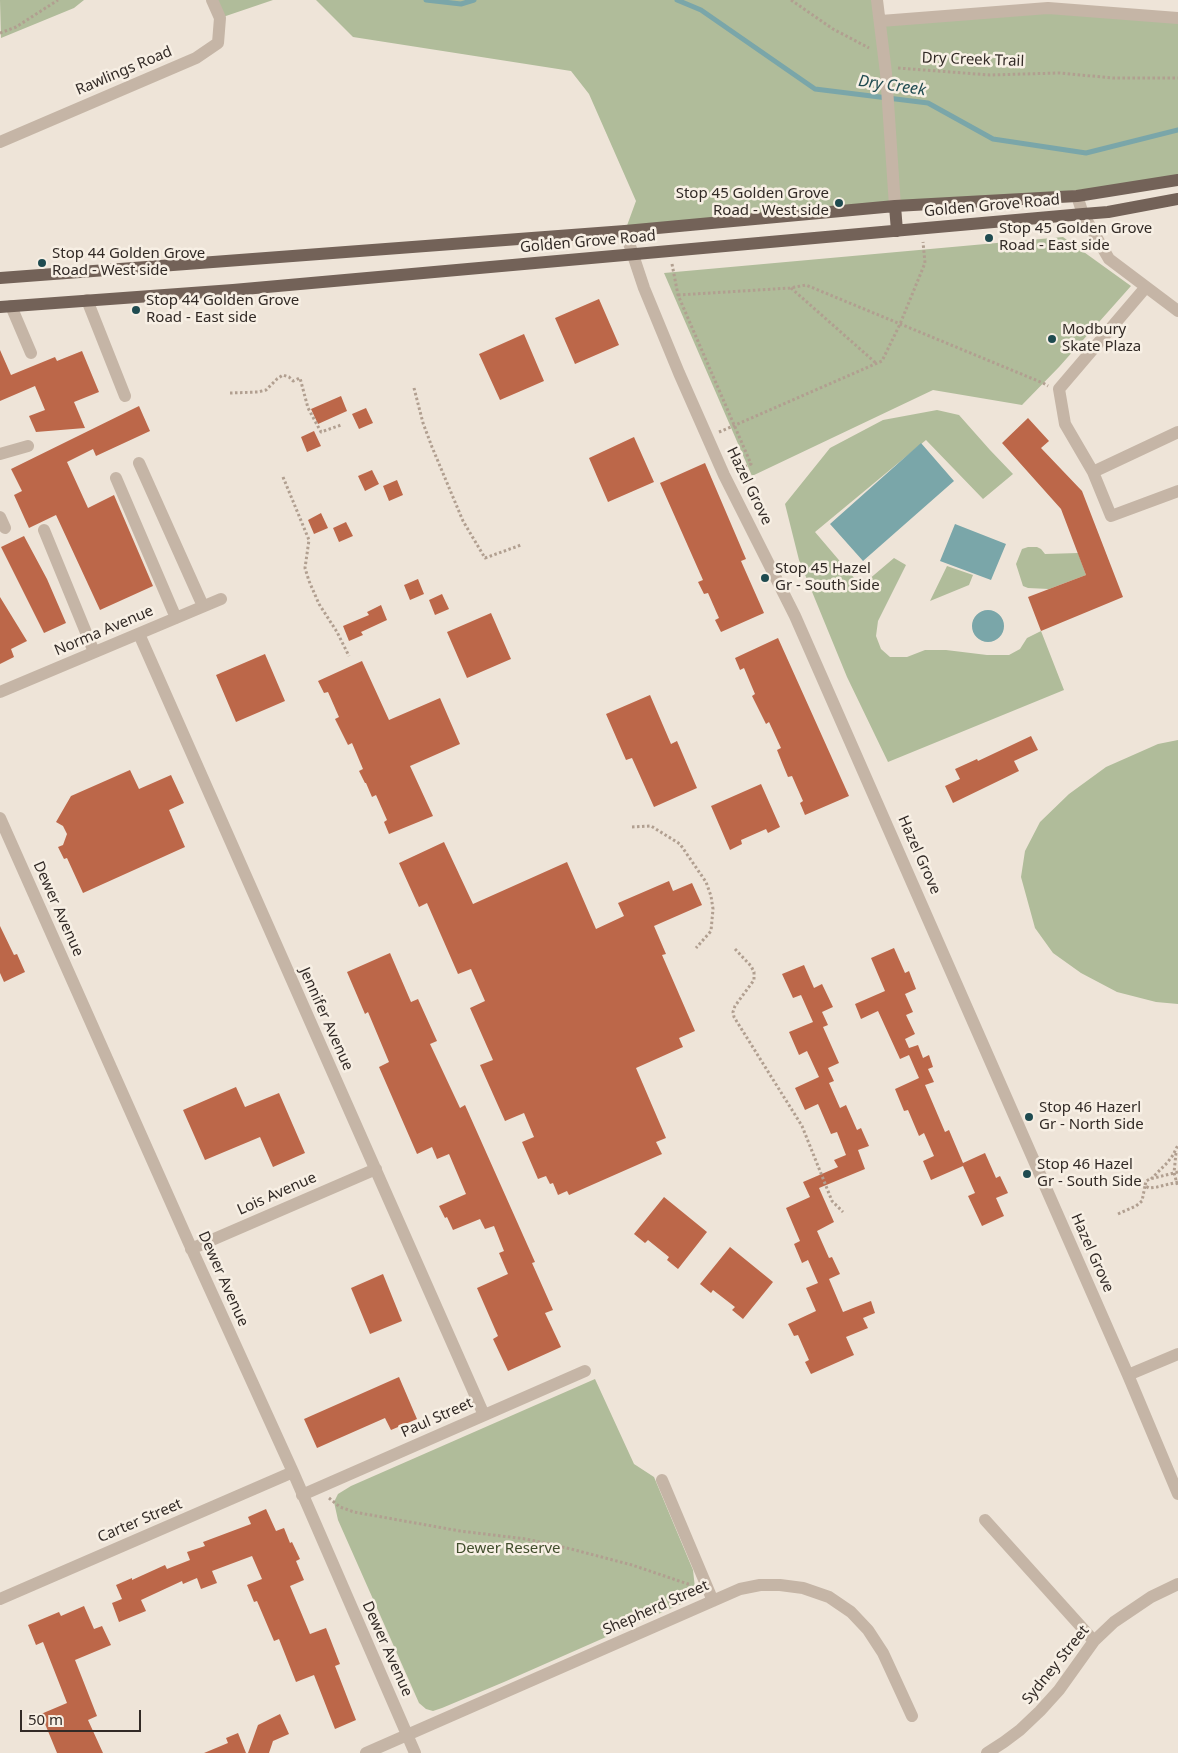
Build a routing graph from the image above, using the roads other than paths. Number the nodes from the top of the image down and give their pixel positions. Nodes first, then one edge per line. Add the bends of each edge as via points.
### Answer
1 (212, 0) edge
2 (877, 0) edge
3 (1030, 5) edge
4 (1178, 18) edge
5 (881, 22) junction
6 (0, 142) edge
7 (1178, 180) edge
8 (1078, 196) junction
9 (1178, 199) edge
10 (895, 206) junction
11 (1083, 214) junction
12 (625, 231) junction
13 (897, 231) junction
14 (633, 254) junction
15 (0, 278) edge
16 (1146, 287) junction
17 (87, 300) junction
18 (6, 306) edge
19 (1178, 311) edge
20 (31, 353) dead end
21 (125, 396) dead end
22 (1178, 432) edge
23 (28, 446) dead end
24 (0, 454) edge
25 (139, 463) dead end
26 (1094, 472) junction
27 (116, 478) dead end
28 (1178, 492) edge
29 (44, 530) dead end
30 (221, 599) dead end
31 (202, 606) junction
32 (176, 618) junction
33 (139, 634) junction
34 (94, 652) junction
35 (0, 692) edge
36 (0, 818) edge
37 (376, 1169) junction
38 (192, 1249) junction
39 (1178, 1354) edge
40 (585, 1372) dead end
41 (1128, 1375) junction
42 (484, 1415) junction
43 (293, 1472) junction
44 (662, 1480) dead end
45 (1178, 1494) edge
46 (302, 1495) junction
47 (985, 1520) dead end
48 (1178, 1584) edge
49 (0, 1599) edge
50 (713, 1601) junction
51 (1094, 1641) junction
52 (912, 1716) dead end
53 (407, 1735) junction
54 (366, 1753) edge
55 (415, 1753) edge
56 (987, 1753) edge

1 - 6 street, Rawlings Road via 220,18 218,43 196,58
2 - 5 street
3 - 4 street
3 - 5 street
5 - 10 street
7 - 8 main road, Golden Grove Road
8 - 10 main road, Golden Grove Road
8 - 11 street
9 - 11 main road, Golden Grove Road
10 - 12 main road, Golden Grove Road
10 - 13 main road
11 - 13 main road, Golden Grove Road
11 - 16 street via 1109,259
12 - 14 street, Hazel Grove
12 - 15 main road, Golden Grove Road
13 - 14 main road, Golden Grove Road
14 - 17 main road, Golden Grove Road
14 - 41 street, Hazel Grove via 659,326 724,475 799,624
16 - 19 street
16 - 26 street via 1059,389 1065,424
17 - 18 main road, Golden Grove Road
17 - 21 street
18 - 20 street
22 - 26 street
23 - 24 street
25 - 31 street
26 - 28 street via 1110,516
27 - 32 street
29 - 34 street
30 - 31 street, Norma Avenue
31 - 32 street, Norma Avenue
32 - 33 street, Norma Avenue
33 - 34 street, Norma Avenue
33 - 37 street, Jennifer Avenue
34 - 35 street, Norma Avenue
36 - 38 street, Dewer Avenue
37 - 38 street, Lois Avenue
37 - 42 street, Jennifer Avenue
38 - 43 street, Dewer Avenue
39 - 41 street
40 - 42 street, Paul Street
41 - 45 street, Hazel Grove
42 - 46 street, Paul Street
43 - 46 street, Dewer Avenue
43 - 49 street, Carter Street
44 - 50 street
46 - 53 street, Dewer Avenue
47 - 51 street
48 - 51 street, Sydney Street via 1139,1604
50 - 52 street, Shepherd Street via 740,1589 780,1585 803,1588 829,1597 852,1612 868,1630 883,1653
50 - 53 street, Shepherd Street
51 - 56 street, Sydney Street via 1040,1711
53 - 54 street, Shepherd Street
53 - 55 street, Dewer Avenue

